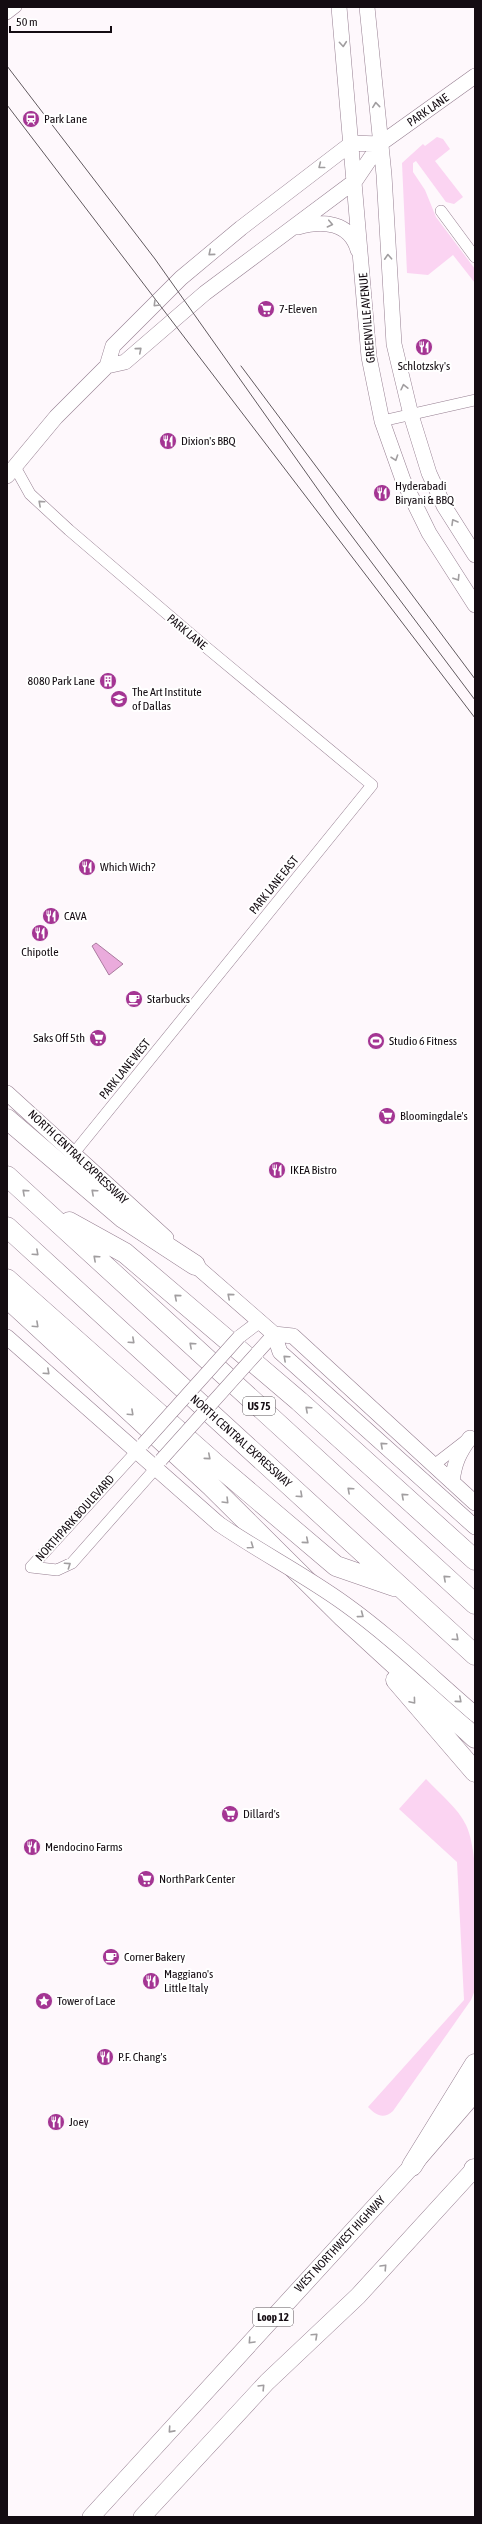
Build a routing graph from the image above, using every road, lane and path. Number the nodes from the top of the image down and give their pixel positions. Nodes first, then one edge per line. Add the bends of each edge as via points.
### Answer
1 (16, 7) edge
2 (339, 7) edge
3 (367, 7) edge
4 (7, 14) edge
5 (475, 76) edge
6 (352, 142) junction
7 (380, 144) junction
8 (355, 181) junction
9 (441, 211) dead end
10 (292, 228) junction
11 (475, 257) edge
12 (362, 263) junction
13 (107, 366) junction
14 (475, 400) edge
15 (411, 415) junction
16 (382, 421) junction
17 (11, 472) edge
18 (475, 554) edge
19 (475, 605) edge
20 (372, 785) joint
21 (197, 1001) joint
22 (7, 1093) edge
23 (7, 1119) edge
24 (74, 1152) junction
25 (7, 1176) edge
26 (43, 1208) junction
27 (7, 1227) edge
28 (195, 1265) junction
29 (7, 1280) edge
30 (7, 1298) edge
31 (260, 1321) junction
32 (274, 1334) junction
33 (7, 1337) edge
34 (472, 1436) edge
35 (140, 1448) junction
36 (158, 1465) junction
37 (434, 1465) junction
38 (452, 1482) junction
39 (475, 1503) edge
40 (475, 1527) edge
41 (475, 1560) edge
42 (402, 1588) junction
43 (475, 1604) edge
44 (343, 1617) junction
45 (475, 1655) edge
46 (475, 1714) edge
47 (475, 1738) edge
48 (475, 1772) edge
49 (475, 2064) edge
50 (475, 2093) edge
51 (412, 2166) junction
52 (475, 2169) edge
53 (91, 2517) edge
54 (142, 2517) edge

1 - 4 street
2 -> 6 main road, GREENVILLE AVENUE
7 -> 3 main road, GREENVILLE AVENUE
5 - 7 main road, PARK LANE
6 - 7 main road
6 - 8 main road, GREENVILLE AVENUE
6 -> 13 main road, PARK LANE via 181,278 113,346
7 - 8 main road, PARK LANE
15 -> 7 main road, GREENVILLE AVENUE via 394,344
8 - 10 main road, PARK LANE
8 - 12 main road, GREENVILLE AVENUE
9 - 11 street
10 -> 12 main road via 327,222 343,228 357,245
13 -> 10 main road, PARK LANE via 125,362 205,293
12 - 16 main road, GREENVILLE AVENUE via 369,357
13 - 17 main road, PARK LANE via 56,417
14 - 15 street
15 - 16 street
18 -> 15 main road, GREENVILLE AVENUE via 444,506 429,473
16 -> 19 main road, GREENVILLE AVENUE via 403,480 429,533
20 -> 17 street, PARK LANE via 217,657 70,530 30,494
20 - 21 street, PARK LANE EAST
21 - 24 street, PARK LANE WEST
22 - 24 main road, NORTH CENTRAL EXPRESSWAY
28 -> 23 highway via 123,1218
24 - 28 main road, NORTH CENTRAL EXPRESSWAY
26 -> 25 highway, US 75
41 -> 26 highway via 299,1402 125,1252
43 -> 26 highway, US 75
27 -> 42 highway, NORTH CENTRAL EXPRESSWAY
31 -> 28 main road, NORTH CENTRAL EXPRESSWAY
29 -> 42 highway via 211,1460 336,1566
30 -> 44 highway via 211,1486
31 - 32 main road, NORTH CENTRAL EXPRESSWAY
31 - 35 street, NORTHPARK BOULEVARD, bridge via 239,1337
32 - 36 street, NORTHPARK BOULEVARD, bridge
32 - 37 main road via 293,1336
40 -> 32 main road, NORTH CENTRAL EXPRESSWAY via 280,1352
33 -> 35 main road
34 - 37 street
34 - 38 main road via 460,1451 454,1466
35 - 36 main road
35 -> 36 street, NORTHPARK BOULEVARD via 31,1567 57,1570 72,1563
36 -> 46 main road, bridge via 219,1524 344,1603 375,1626
37 - 38 main road
38 - 39 main road
42 -> 45 highway, NORTH CENTRAL EXPRESSWAY
44 - 47 highway
44 -> 48 highway
49 - 51 highway
50 - 51 main road, WEST NORTHWEST HIGHWAY / Loop 12
51 -> 53 main road, WEST NORTHWEST HIGHWAY / Loop 12
54 -> 52 main road via 267,2382 358,2296

